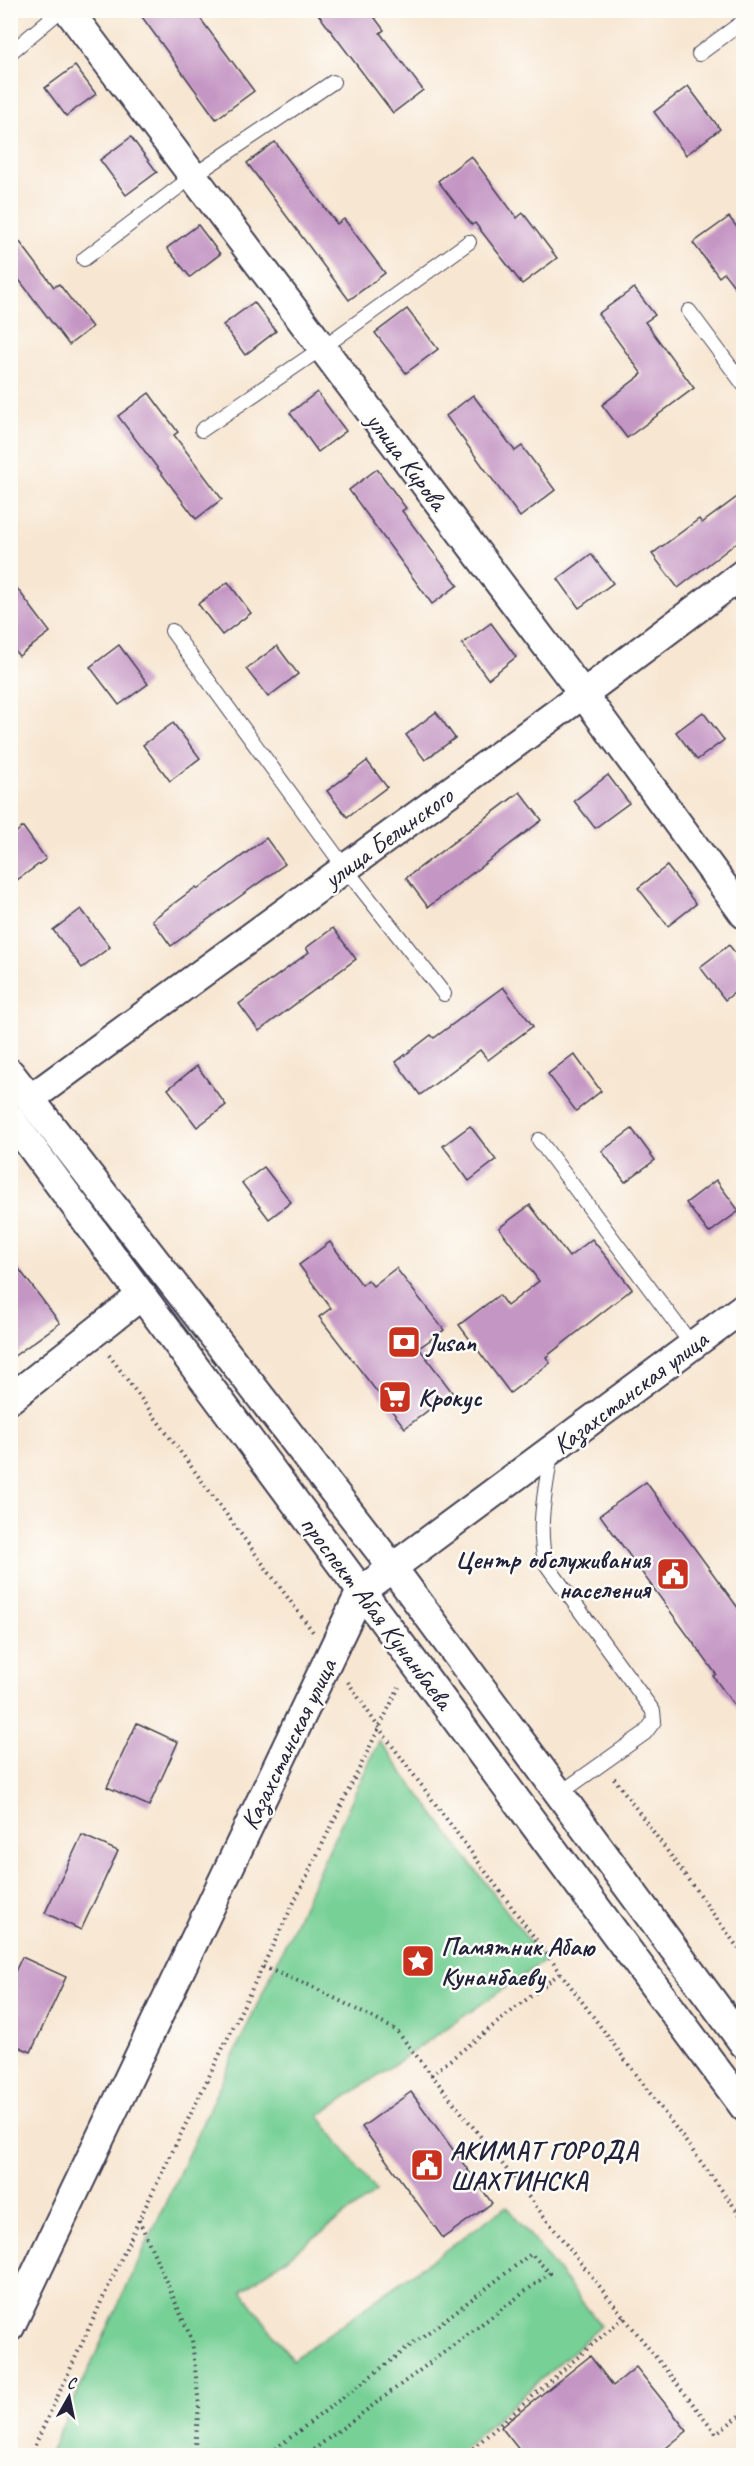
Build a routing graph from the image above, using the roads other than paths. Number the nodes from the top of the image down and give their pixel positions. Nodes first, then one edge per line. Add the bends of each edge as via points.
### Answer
1 (61, 10) edge
2 (68, 10) edge
3 (744, 21) edge
4 (10, 53) edge
5 (699, 54) dead end
6 (333, 82) dead end
7 (193, 176) junction
8 (469, 242) dead end
9 (84, 259) dead end
10 (690, 311) dead end
11 (322, 348) junction
12 (744, 385) edge
13 (202, 430) dead end
14 (744, 573) edge
15 (172, 631) dead end
16 (583, 694) junction
17 (345, 868) junction
18 (744, 915) edge
19 (444, 994) dead end
20 (10, 1073) edge
21 (20, 1108) edge
22 (539, 1140) dead end
23 (142, 1295) junction
24 (744, 1307) edge
25 (692, 1345) junction
26 (10, 1399) edge
27 (551, 1451) junction
28 (393, 1567) junction
29 (361, 1591) junction
30 (560, 1794) junction
31 (744, 2044) edge
32 (744, 2107) edge
33 (10, 2327) edge

1 - 4 lane
2 - 7 street, улица Кирова
3 - 5 lane
6 - 7 lane
7 - 9 lane
7 - 11 street, улица Кирова
8 - 11 lane
10 - 12 lane
11 - 13 lane
11 - 16 street, улица Кирова
14 - 16 street, улица Белинского
15 - 17 lane
16 - 17 street, улица Белинского
16 - 18 street, улица Кирова
17 - 19 lane
17 - 21 street, улица Белинского
20 - 21 street, проспект Абая Кунанбаева
21 - 23 street, проспект Абая Кунанбаева
21 - 28 street, проспект Абая Кунанбаева
22 - 25 lane
23 - 26 street
23 - 29 street, проспект Абая Кунанбаева
24 - 25 street, Казахстанская улица
25 - 27 street, Казахстанская улица
27 - 28 street, Казахстанская улица
27 - 30 lane via 542,1522 546,1564 652,1711 654,1721 650,1729
28 - 29 street, Казахстанская улица
28 - 30 street, проспект Абая Кунанбаева
29 - 32 street, проспект Абая Кунанбаева
29 - 33 street, Казахстанская улица
30 - 31 street, проспект Абая Кунанбаева

